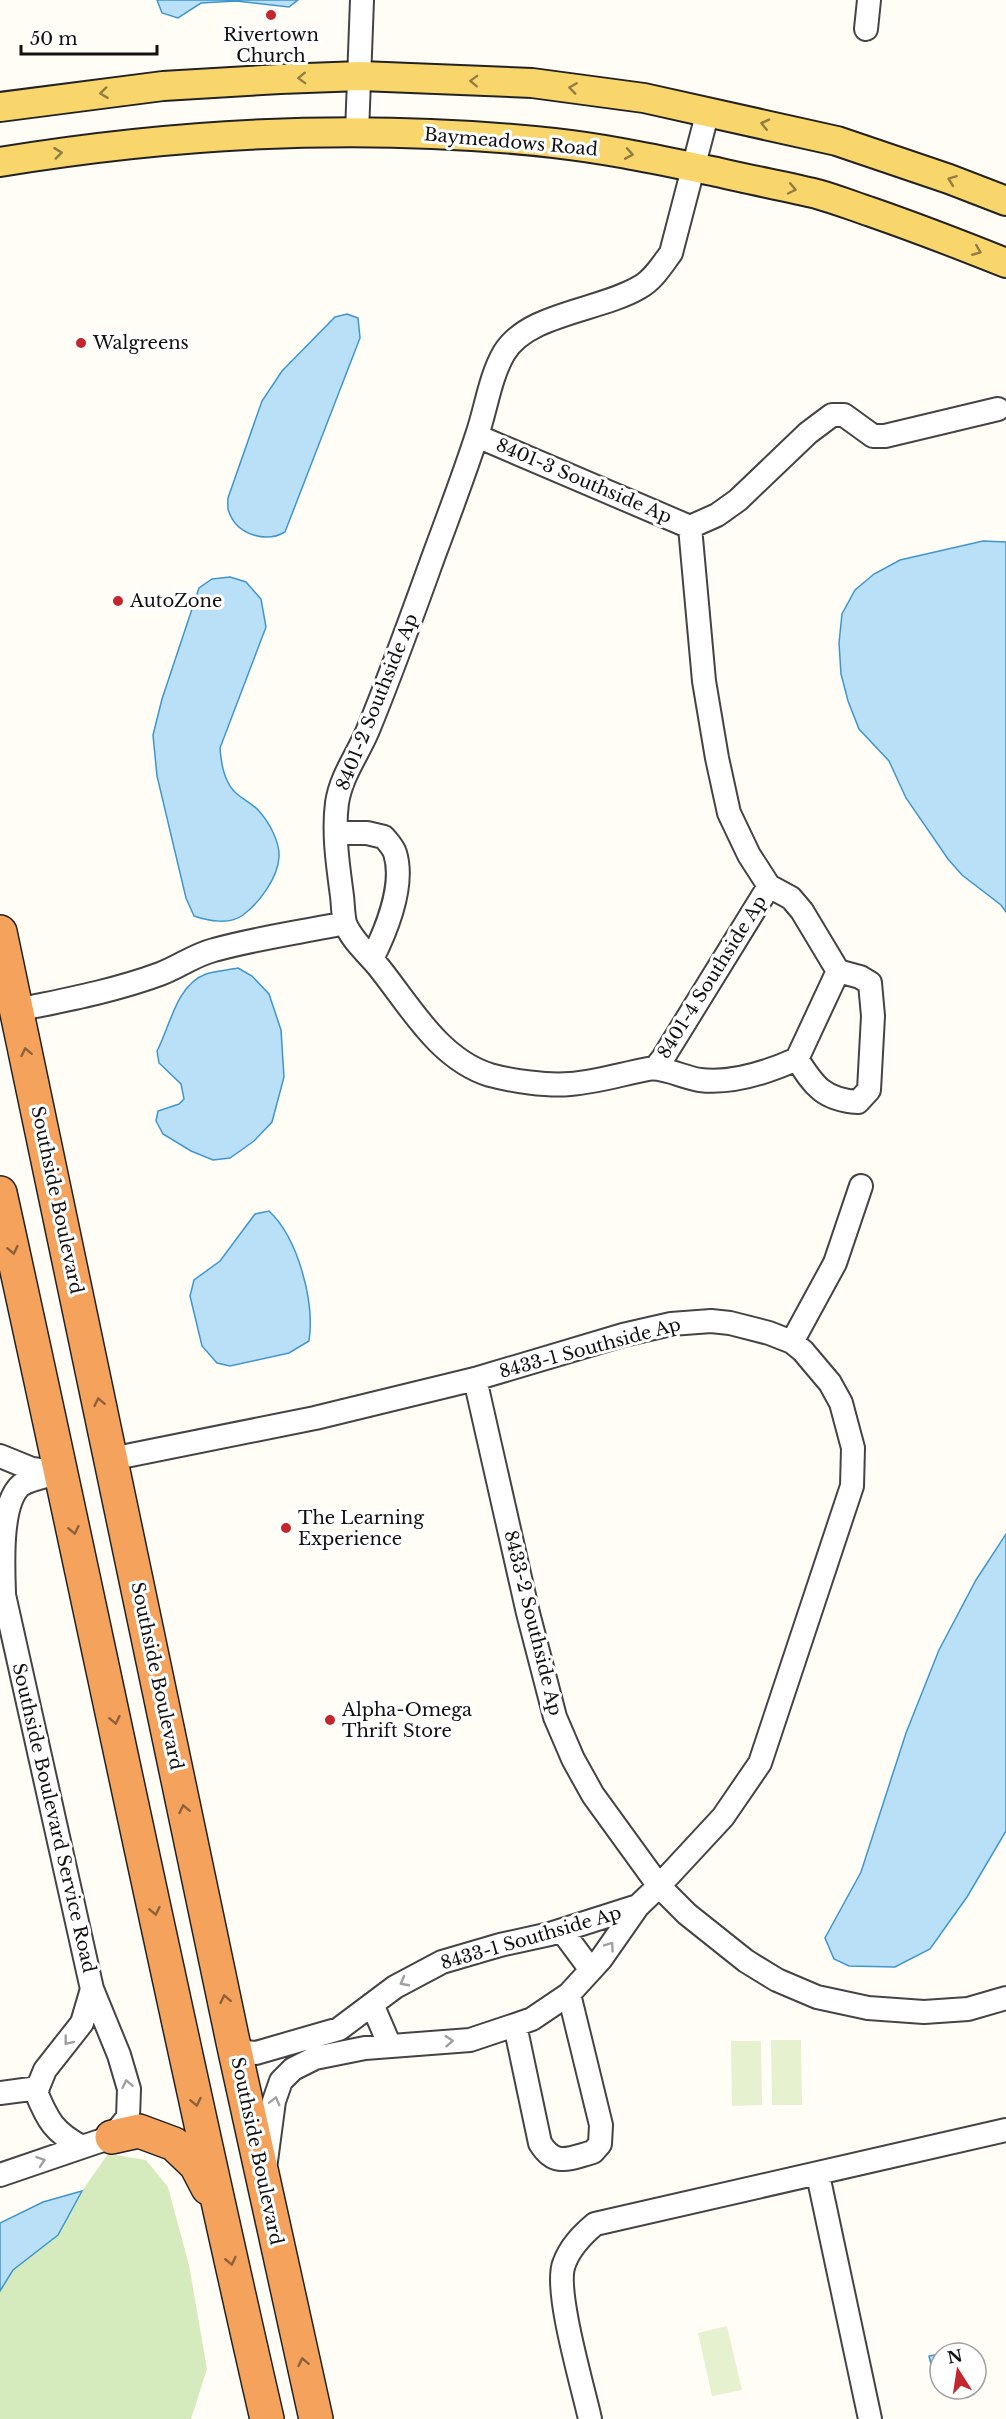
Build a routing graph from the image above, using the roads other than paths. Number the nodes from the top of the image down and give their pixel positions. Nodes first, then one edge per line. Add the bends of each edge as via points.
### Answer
1 (362, 0) edge
2 (870, 0) edge
3 (866, 29) dead end
4 (361, 76) junction
5 (0, 107) edge
6 (708, 111) junction
7 (357, 133) junction
8 (0, 162) edge
9 (694, 167) junction
10 (1006, 201) edge
11 (1006, 263) edge
12 (998, 409) dead end
13 (477, 436) junction
14 (690, 527) junction
15 (337, 833) junction
16 (769, 886) junction
17 (345, 922) junction
18 (0, 932) edge
19 (372, 959) junction
20 (838, 971) junction
21 (17, 1010) junction
22 (797, 1059) junction
23 (654, 1068) junction
24 (861, 1186) dead end
25 (0, 1193) edge
26 (792, 1342) junction
27 (475, 1378) junction
28 (0, 1456) edge
29 (111, 1459) junction
30 (62, 1473) junction
31 (2, 1586) edge
32 (659, 1886) junction
33 (638, 1906) junction
34 (562, 1931) junction
35 (591, 1970) junction
36 (92, 1989) junction
37 (569, 1994) junction
38 (1006, 1998) edge
39 (372, 2004) junction
40 (515, 2025) junction
41 (233, 2042) junction
42 (390, 2046) junction
43 (38, 2088) junction
44 (0, 2093) edge
45 (1006, 2130) edge
46 (97, 2142) junction
47 (0, 2175) edge
48 (818, 2175) junction
49 (263, 2180) junction
50 (218, 2204) junction
51 (267, 2419) edge
52 (316, 2419) edge
53 (590, 2419) edge
54 (870, 2419) edge

1 - 4 street
2 - 3 street
4 -> 5 main road via 163,87
6 -> 4 main road via 532,83
4 - 7 street
6 - 9 street, 8401-2 Southside Ap
10 -> 6 main road via 837,141
8 -> 7 main road, Baymeadows Road via 174,141
7 -> 9 main road, Baymeadows Road via 556,143
9 -> 11 main road, Baymeadows Road via 819,195
9 - 13 street, 8401-2 Southside Ap via 671,253 659,269 643,286 593,307 548,319 514,340 503,354
12 - 14 street via 879,436 873,436 844,415 832,415 738,500
13 - 14 street, 8401-3 Southside Ap
13 - 15 street, 8401-2 Southside Ap via 394,664 341,784 336,805
14 - 16 street via 704,681 729,813
15 - 17 street, 8401-2 Southside Ap
15 - 19 street via 367,832 384,837 394,852 398,872 388,927
16 - 20 street via 791,898 802,911
16 - 23 street, 8401-4 Southside Ap
17 - 19 street, 8401-2 Southside Ap
17 - 21 street via 214,950 189,958 162,974 123,986
18 - 21 highway, Southside Boulevard
19 - 23 street, 8401-2 Southside Ap via 450,1052 491,1075 568,1084
20 - 22 street
20 - 22 street via 870,983 873,1016 869,1090 858,1102 834,1098 822,1092
29 -> 21 highway, Southside Boulevard
22 - 23 street, 8401-2 Southside Ap via 752,1075 723,1080 694,1079
24 - 26 street via 835,1263
25 -> 30 highway
26 - 27 street, 8433-1 Southside Ap via 730,1323 692,1321 623,1335
26 - 32 street, 8433-1 Southside Ap via 830,1383 841,1404 853,1448 852,1486 760,1763 723,1816
27 - 29 street, 8433-1 Southside Ap via 315,1418
27 - 32 street, 8433-2 Southside Ap via 555,1717 593,1796
28 - 30 street via 32,1468
41 -> 29 highway, Southside Boulevard
30 - 31 street, Southside Boulevard Service Road via 21,1485 7,1502 2,1524
30 -> 50 highway
31 - 36 street, Southside Boulevard Service Road
32 - 33 street, 8433-1 Southside Ap
32 - 38 street, 8433-2 Southside Ap via 746,1961 817,1997 868,2008 924,2013 968,2009
33 - 34 street, 8433-1 Southside Ap
35 -> 33 street, 8433-1 Southside Ap
34 - 35 street
34 -> 39 street, 8433-1 Southside Ap via 442,1962
35 - 37 street, 8433-1 Southside Ap
36 -> 43 street, Southside Boulevard Service Road via 82,2023 45,2070
46 -> 36 street, Southside Boulevard Service Road via 128,2117 129,2089
37 - 40 street, 8433-1 Southside Ap via 532,2019
37 - 40 street via 601,2125 600,2144 593,2152 560,2160 543,2149
39 - 41 street, 8433-1 Southside Ap via 339,2029 289,2045 256,2053 246,2052
39 - 42 street
42 -> 40 street, 8433-1 Southside Ap via 470,2040
41 - 49 highway, Southside Boulevard
49 -> 42 street, 8433-1 Southside Ap via 274,2101 281,2081 292,2069 315,2058
43 - 44 street
43 - 46 street via 36,2092 48,2121 63,2137
45 - 48 street
47 -> 46 street
46 - 50 highway via 139,2131 174,2144 196,2165
48 - 53 street via 595,2224 575,2243 563,2264 562,2284
48 - 54 street
52 -> 49 highway, Southside Boulevard
50 -> 51 highway

